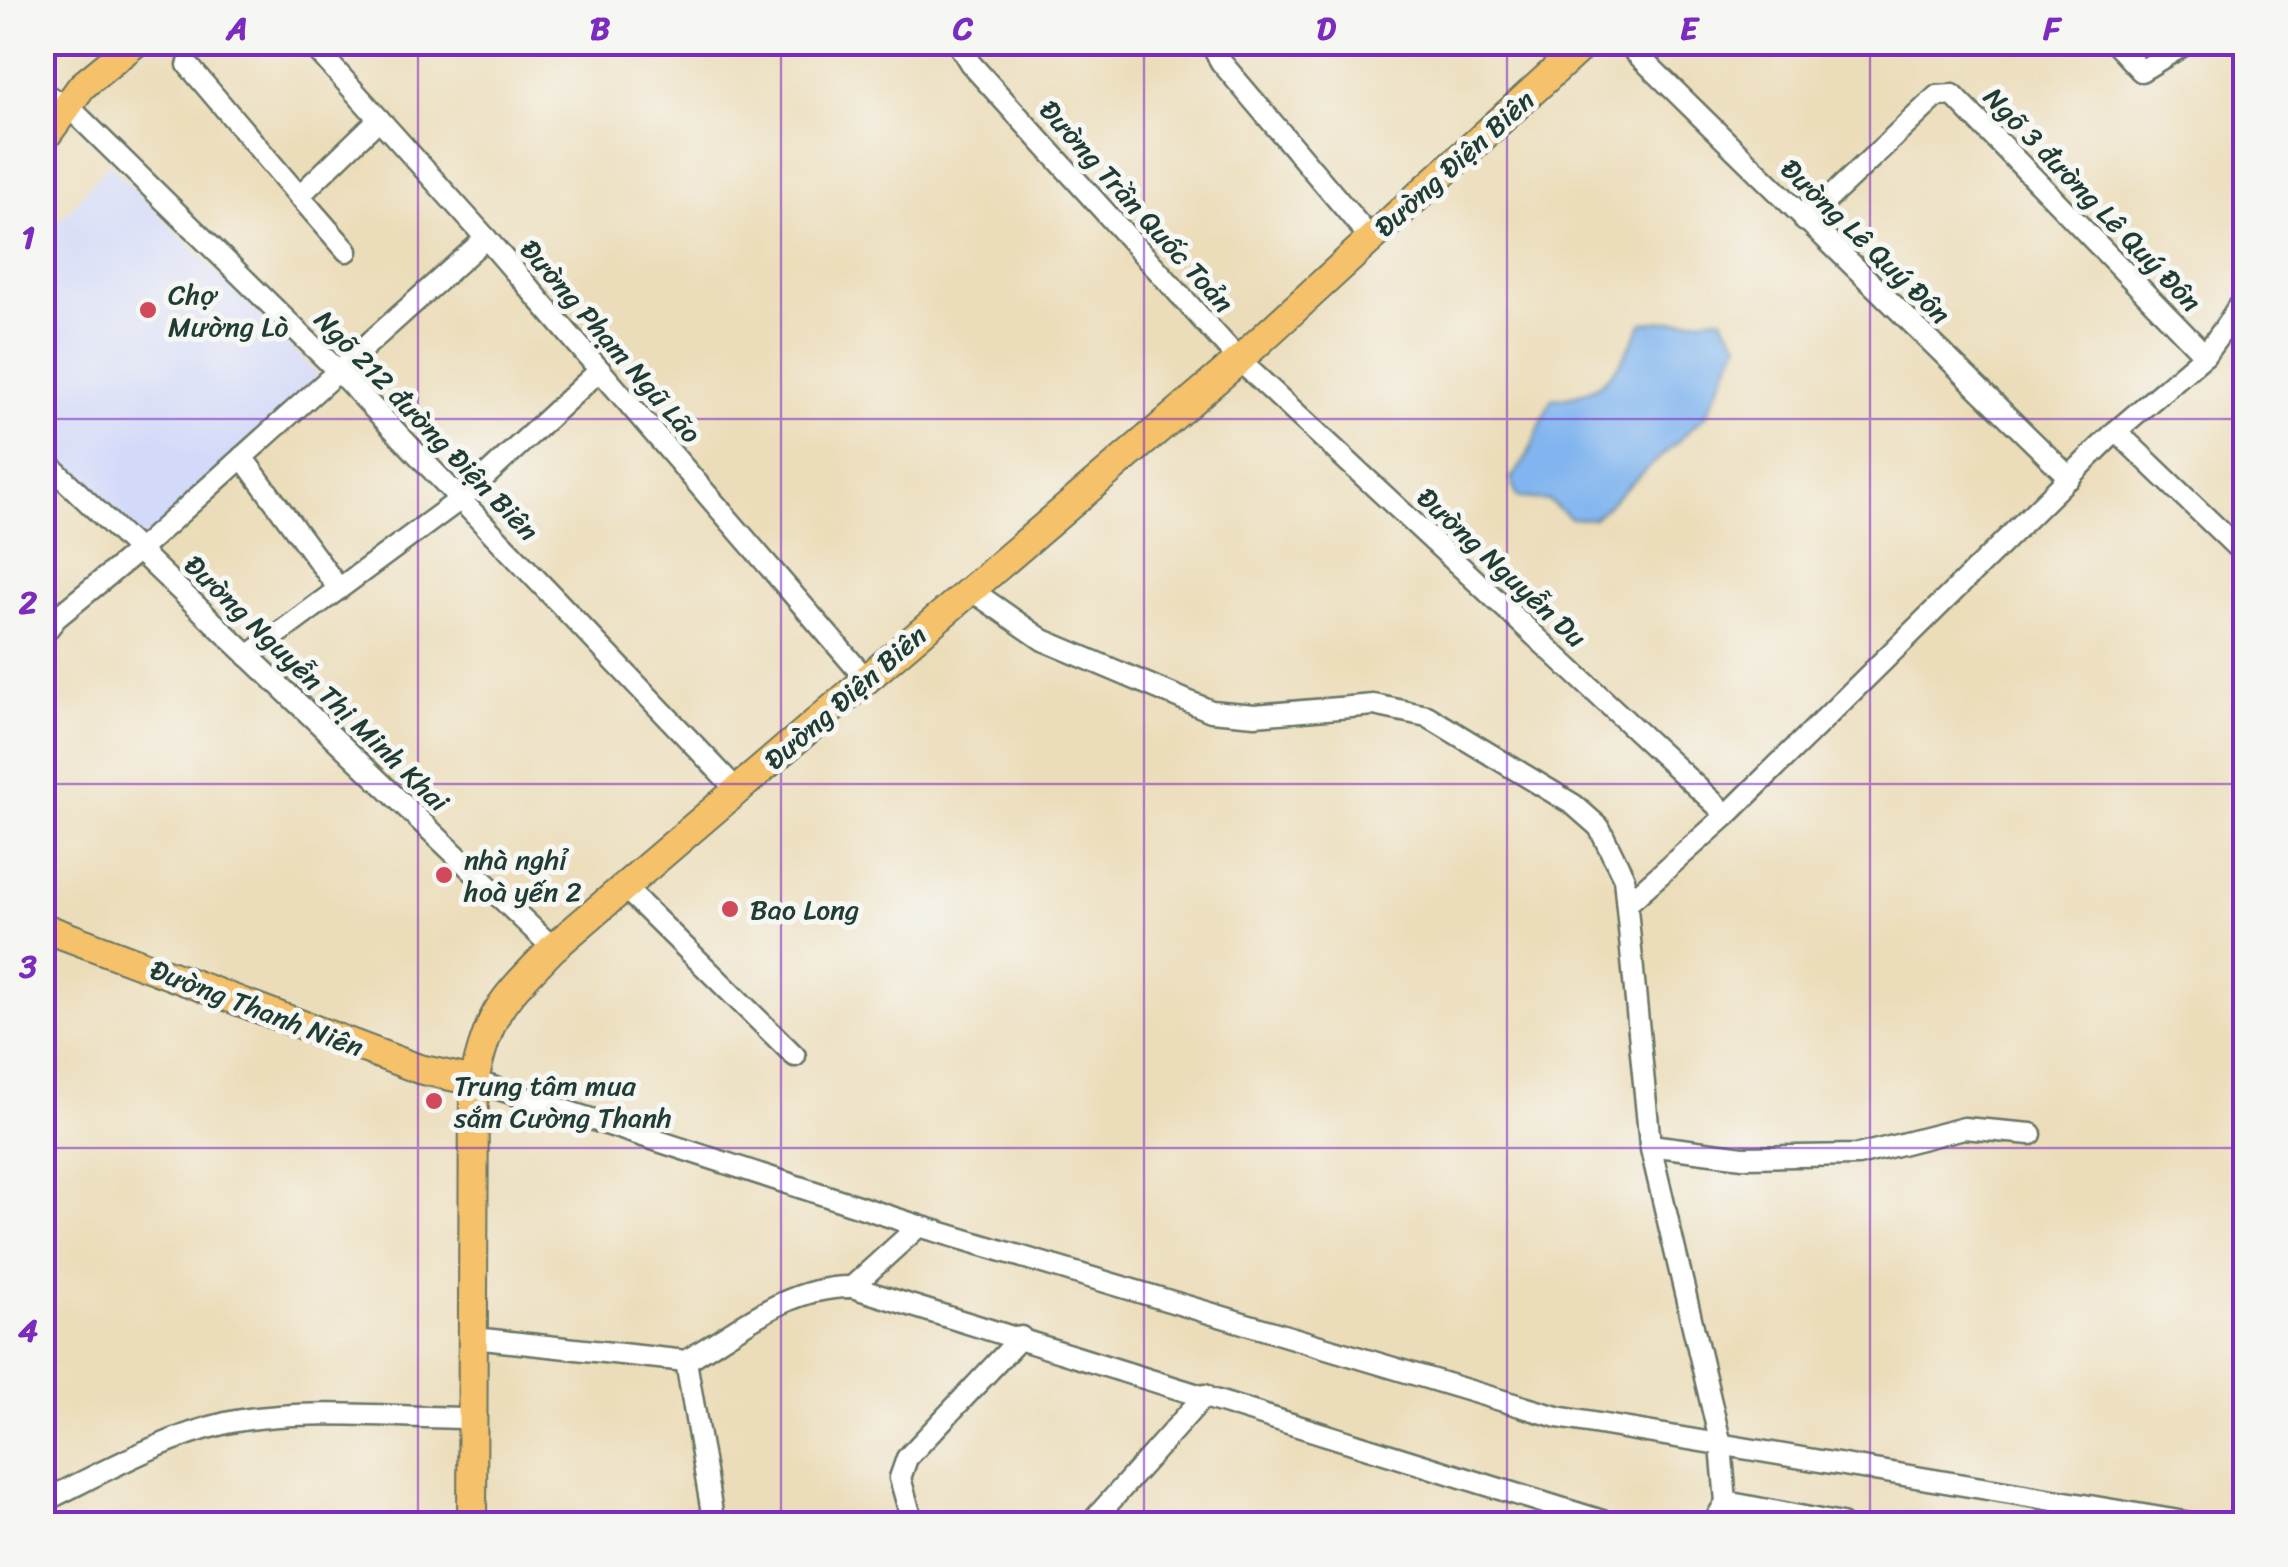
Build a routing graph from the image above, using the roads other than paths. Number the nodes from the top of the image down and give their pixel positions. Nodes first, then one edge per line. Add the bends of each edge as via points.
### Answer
1 (136, 42) edge
2 (310, 42) edge
3 (957, 42) edge
4 (1210, 42) edge
5 (1586, 42) edge
6 (1624, 42) edge
7 (2114, 42) edge
8 (2190, 42) edge
9 (188, 65) dead end
10 (42, 93) edge
11 (69, 107) junction
12 (379, 119) junction
13 (42, 140) edge
14 (299, 196) junction
15 (1806, 221) junction
16 (486, 238) junction
17 (1370, 239) junction
18 (347, 251) dead end
19 (2246, 294) edge
20 (2226, 326) junction
21 (2246, 338) edge
22 (2205, 355) junction
23 (1239, 360) junction
24 (600, 370) junction
25 (338, 371) junction
26 (2116, 431) junction
27 (242, 457) junction
28 (42, 458) edge
29 (2070, 478) junction
30 (462, 498) junction
31 (138, 550) junction
32 (2246, 556) edge
33 (339, 588) junction
34 (970, 590) junction
35 (42, 636) edge
36 (248, 656) junction
37 (866, 679) junction
38 (737, 790) junction
39 (1728, 815) junction
40 (624, 887) junction
41 (1628, 902) junction
42 (42, 927) edge
43 (553, 948) junction
44 (795, 1056) dead end
45 (474, 1081) junction
46 (2032, 1134) dead end
47 (1650, 1145) junction
48 (919, 1226) junction
49 (852, 1287) junction
50 (1021, 1337) junction
51 (474, 1338) junction
52 (686, 1362) junction
53 (1205, 1395) junction
54 (472, 1418) junction
55 (1721, 1445) junction
56 (42, 1502) edge
57 (1726, 1502) junction
58 (472, 1524) edge
59 (714, 1524) edge
60 (913, 1524) edge
61 (1090, 1524) edge
62 (1612, 1524) edge
63 (1714, 1524) edge
64 (1834, 1524) edge
65 (2197, 1524) edge

1 - 11 main road via 96,73
2 - 12 street, Đường Phạm Ngũ Lão
3 - 23 street, Đường Trần Quốc Toản
4 - 17 street
5 - 17 main road, Đường Điện Biên
6 - 15 street, Đường Lê Quý Đôn
7 - 8 street via 2141,71
9 - 14 street
10 - 11 street, Ngõ 212 đường Điện Biên
11 - 13 main road
11 - 25 street, Ngõ 212 đường Điện Biên
12 - 14 street
12 - 16 street, Đường Phạm Ngũ Lão
14 - 18 street
15 - 22 street, Ngõ 3 đường Lê Quý Đôn via 1937,96 1953,95
15 - 29 street, Đường Lê Quý Đôn
16 - 24 street, Đường Phạm Ngũ Lão
16 - 25 street
17 - 23 main road, Đường Điện Biên
19 - 20 street
20 - 21 street
20 - 22 street
22 - 26 street
23 - 34 main road, Đường Điện Biên
23 - 39 street, Đường Nguyễn Du
24 - 30 street
24 - 37 street, Đường Phạm Ngũ Lão
25 - 27 street
25 - 30 street, Ngõ 212 đường Điện Biên
26 - 29 street
26 - 32 street
27 - 31 street
27 - 33 street
28 - 31 street, Đường Nguyễn Thị Minh Khai
29 - 39 street
30 - 33 street
30 - 38 street, Ngõ 212 đường Điện Biên
31 - 35 street
31 - 36 street, Đường Nguyễn Thị Minh Khai
33 - 36 street
34 - 37 main road, Đường Điện Biên
34 - 41 street via 1043,640 1211,710 1255,715 1374,704 1428,716 1588,815 1618,857
36 - 43 street, Đường Nguyễn Thị Minh Khai
37 - 38 main road, Đường Điện Biên
38 - 40 main road, Đường Điện Biên
39 - 41 street
40 - 43 main road, Đường Điện Biên
40 - 44 street
41 - 47 street
42 - 45 main road, Đường Thanh Niên via 418,1069
43 - 45 main road, Đường Điện Biên via 486,1027
45 - 48 street
45 - 51 main road, Đường Điện Biên
46 - 47 street via 1964,1128 1858,1155 1743,1156
47 - 55 street
48 - 49 street
48 - 55 street via 1557,1417
49 - 50 street
49 - 52 street via 788,1298
50 - 53 street
50 - 60 street via 907,1458 901,1495
51 - 52 street
51 - 54 main road, Đường Điện Biên
52 - 59 street
53 - 61 street
53 - 62 street
54 - 56 street via 263,1417 227,1423 156,1447
54 - 58 main road, Đường Điện Biên
55 - 57 street
55 - 65 street
57 - 63 street
57 - 64 street

